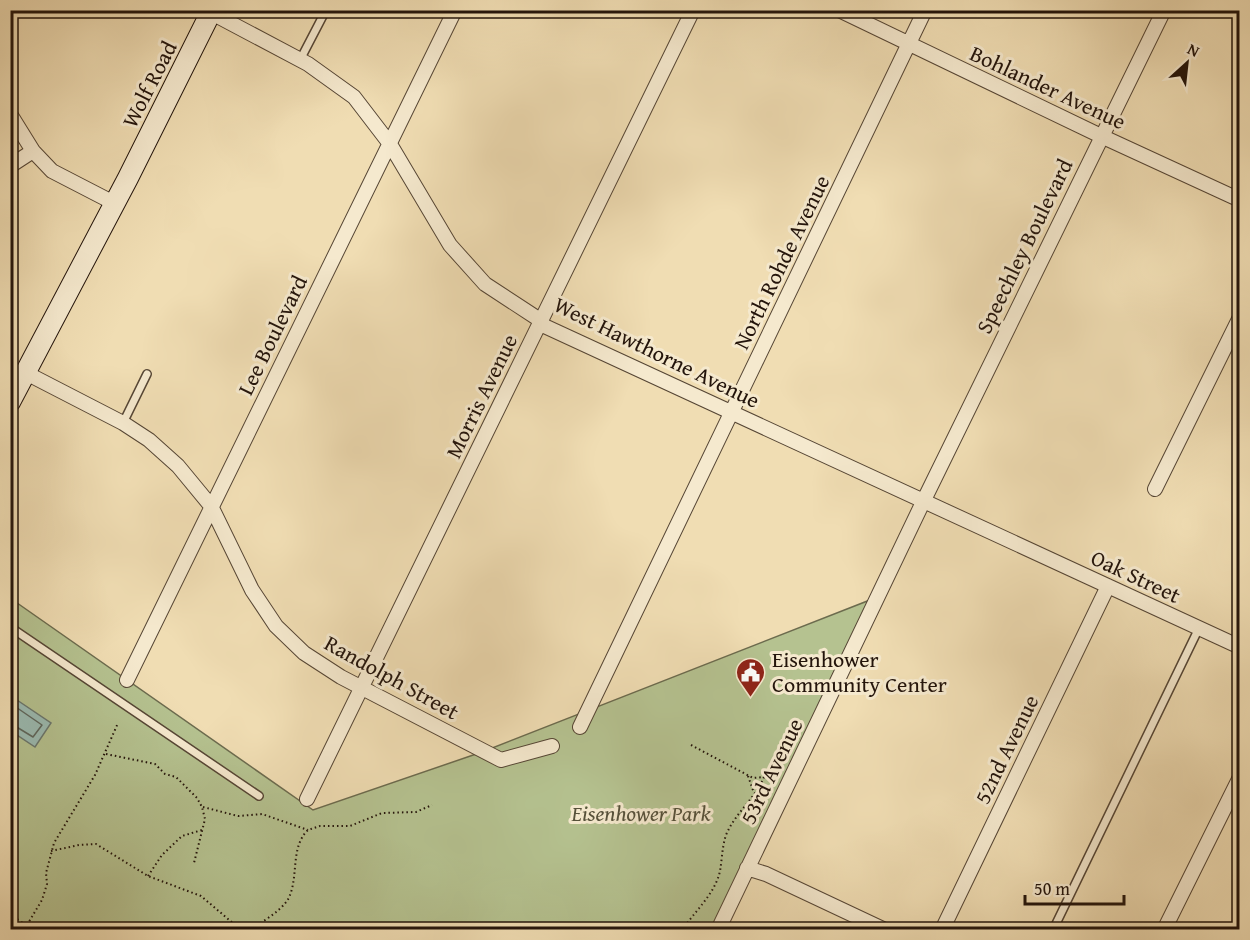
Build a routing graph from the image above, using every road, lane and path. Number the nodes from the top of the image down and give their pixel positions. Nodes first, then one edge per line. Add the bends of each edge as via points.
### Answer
1 (326, 10) edge
2 (455, 10) edge
3 (693, 10) edge
4 (839, 10) edge
5 (925, 10) edge
6 (1164, 10) edge
7 (210, 11) edge
8 (909, 45) junction
9 (300, 60) junction
10 (10, 114) edge
11 (1101, 136) junction
12 (390, 144) junction
13 (33, 151) junction
14 (10, 166) edge
15 (1239, 200) edge
16 (114, 203) junction
17 (1239, 317) edge
18 (540, 324) junction
19 (26, 373) junction
20 (147, 374) dead end
21 (10, 402) edge
22 (732, 412) junction
23 (123, 423) junction
24 (1155, 489) dead end
25 (924, 500) junction
26 (211, 506) junction
27 (1015, 543) joint
28 (1108, 586) junction
29 (10, 627) edge
30 (1199, 628) junction
31 (1239, 647) edge
32 (127, 680) dead end
33 (362, 687) junction
34 (118, 723) dead end
35 (580, 727) dead end
36 (691, 745) dead end
37 (552, 746) dead end
38 (106, 754) junction
39 (775, 758) dead end
40 (748, 776) junction
41 (764, 777) junction
42 (1239, 777) edge
43 (259, 795) dead end
44 (753, 795) junction
45 (307, 799) dead end
46 (432, 806) dead end
47 (202, 807) junction
48 (202, 830) junction
49 (308, 830) junction
50 (51, 851) junction
51 (194, 863) dead end
52 (747, 868) junction
53 (148, 876) junction
54 (10, 914) edge
55 (27, 925) junction
56 (33, 930) edge
57 (241, 930) edge
58 (249, 930) edge
59 (682, 930) edge
60 (718, 930) edge
61 (885, 930) edge
62 (942, 930) edge
63 (1053, 930) edge
64 (1164, 930) edge

1 - 9 lane
2 - 12 street, Lee Boulevard
3 - 18 street, Morris Avenue
4 - 8 street, Bohlander Avenue
5 - 8 street, North Rohde Avenue
6 - 11 street, Speechley Boulevard
7 - 9 street, West Hawthorne Avenue
7 - 16 main road, Wolf Road
8 - 11 street, Bohlander Avenue
8 - 22 street, North Rohde Avenue
9 - 12 street, West Hawthorne Avenue via 354,97
10 - 13 street
11 - 15 street, Bohlander Avenue
11 - 25 street, Speechley Boulevard
12 - 18 street, West Hawthorne Avenue via 450,245 485,284 540,320
12 - 26 street, Lee Boulevard
13 - 14 street
13 - 16 street via 52,171
16 - 19 main road, Wolf Road
17 - 24 street
18 - 22 street, West Hawthorne Avenue
18 - 33 street, Morris Avenue
19 - 21 main road, Wolf Road
19 - 23 street, Randolph Street
20 - 23 lane
22 - 25 street, West Hawthorne Avenue
22 - 35 street, North Rohde Avenue
23 - 26 street, Randolph Street via 178,466
25 - 27 street, West Hawthorne Avenue
25 - 52 street, 53rd Avenue
26 - 32 street, Lee Boulevard
26 - 33 street, Randolph Street via 252,590 276,626 304,653
27 - 28 street, Oak Street
28 - 30 street, Oak Street
28 - 62 street, 52nd Avenue
29 - 43 lane
30 - 31 street, Oak Street
30 - 63 lane
33 - 37 street, Randolph Street via 501,760
33 - 45 street, Morris Avenue
34 - 38 path
36 - 40 path
38 - 47 path via 155,764 165,774 176,777
38 - 50 path
39 - 41 path
40 - 41 path
40 - 44 path
41 - 44 path
42 - 64 street
44 - 59 path via 726,835 716,881
46 - 49 path via 416,812 382,813 350,826
47 - 48 path
47 - 49 path via 238,816 262,814
48 - 51 path
48 - 53 path via 182,836
49 - 58 path via 298,847 288,899
50 - 53 path via 96,843
50 - 55 path via 42,900
52 - 60 street, 53rd Avenue
52 - 61 street
53 - 57 path via 201,896
54 - 55 path
55 - 56 path

